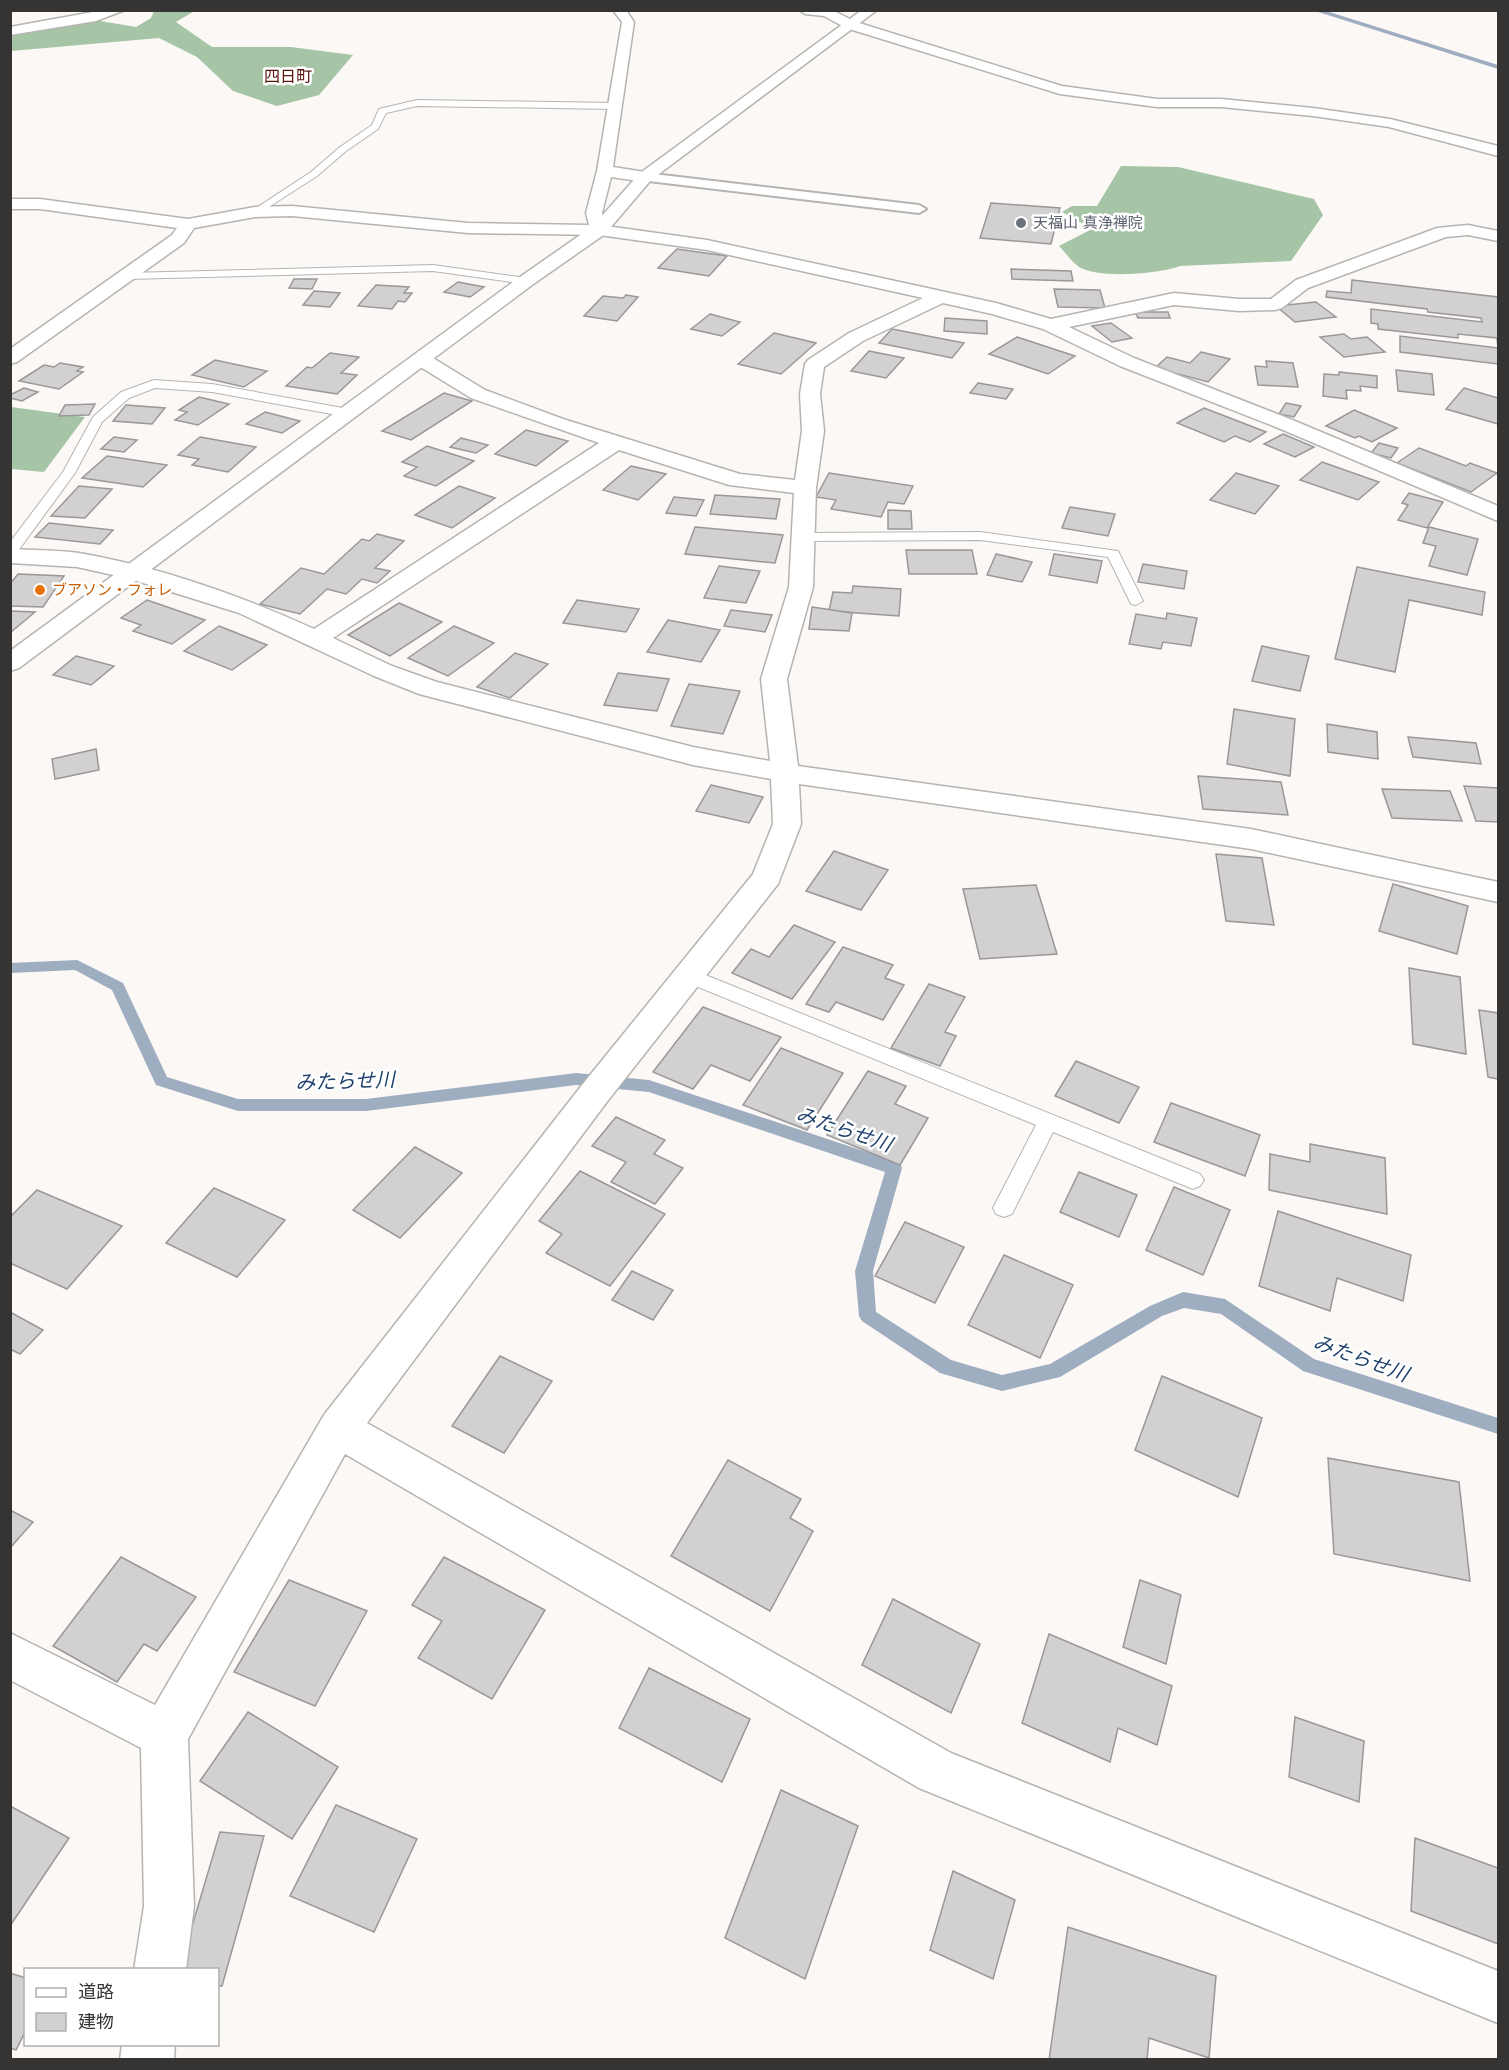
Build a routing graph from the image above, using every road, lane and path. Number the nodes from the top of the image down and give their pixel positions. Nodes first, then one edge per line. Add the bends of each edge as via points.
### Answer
1 (119, 10) edge
2 (619, 10) edge
3 (805, 10) edge
4 (870, 10) edge
5 (10, 17) edge
6 (40, 25) junction
7 (851, 25) junction
8 (10, 31) edge
9 (615, 106) junction
10 (1498, 151) edge
11 (605, 171) junction
12 (645, 177) junction
13 (10, 204) edge
14 (919, 209) dead end
15 (255, 212) junction
16 (188, 224) junction
17 (599, 230) junction
18 (1498, 236) edge
19 (128, 276) junction
20 (526, 281) junction
21 (940, 297) junction
22 (1050, 325) junction
23 (10, 358) edge
24 (421, 359) junction
25 (348, 413) junction
26 (616, 442) junction
27 (805, 488) junction
28 (1498, 514) edge
29 (803, 537) junction
30 (10, 554) edge
31 (133, 572) junction
32 (1136, 601) dead end
33 (317, 638) junction
34 (10, 663) edge
35 (785, 773) junction
36 (1498, 892) edge
37 (688, 975) junction
38 (1048, 1122) junction
39 (1193, 1180) dead end
40 (1004, 1208) dead end
41 (338, 1428) junction
42 (10, 1655) edge
43 (164, 1735) junction
44 (160, 1968) edge
45 (1498, 1997) edge

1 - 6 street
2 - 9 street via 628,22
3 - 7 street via 827,13
4 - 7 street
5 - 6 street
6 - 8 street
7 - 10 street via 1060,90 1157,103 1221,103 1324,113 1390,123
7 - 12 street
9 - 11 street
9 - 15 lane via 417,103 381,111 375,127 314,174
11 - 12 street
11 - 17 street via 594,213
12 - 14 street
12 - 17 street
13 - 16 street via 40,204
15 - 16 street
15 - 17 street via 292,211 488,229
16 - 19 street via 178,239
17 - 20 street
17 - 21 street via 708,245
18 - 22 street via 1468,230 1443,232 1302,284 1275,304 1173,299
19 - 20 lane via 434,268
19 - 23 street
20 - 24 street
21 - 22 street
21 - 27 street via 856,337 814,364 810,394 813,431
22 - 28 street via 1127,362
24 - 25 street
24 - 26 street via 478,394
25 - 30 lane via 212,388 154,384 125,395 97,420 69,473
25 - 31 street
26 - 27 street via 737,480
26 - 33 street
27 - 29 street
29 - 32 lane via 980,537 1113,554
29 - 35 street via 801,587 774,679
30 - 31 street via 77,560
31 - 33 street via 248,608
31 - 34 street
33 - 35 street via 428,688 693,756
35 - 36 street via 1251,839
35 - 37 street via 787,824 767,877
37 - 38 lane
37 - 41 street
38 - 39 lane
38 - 40 lane
41 - 43 street
41 - 45 street via 936,1771
42 - 43 street
43 - 44 street via 169,1906

